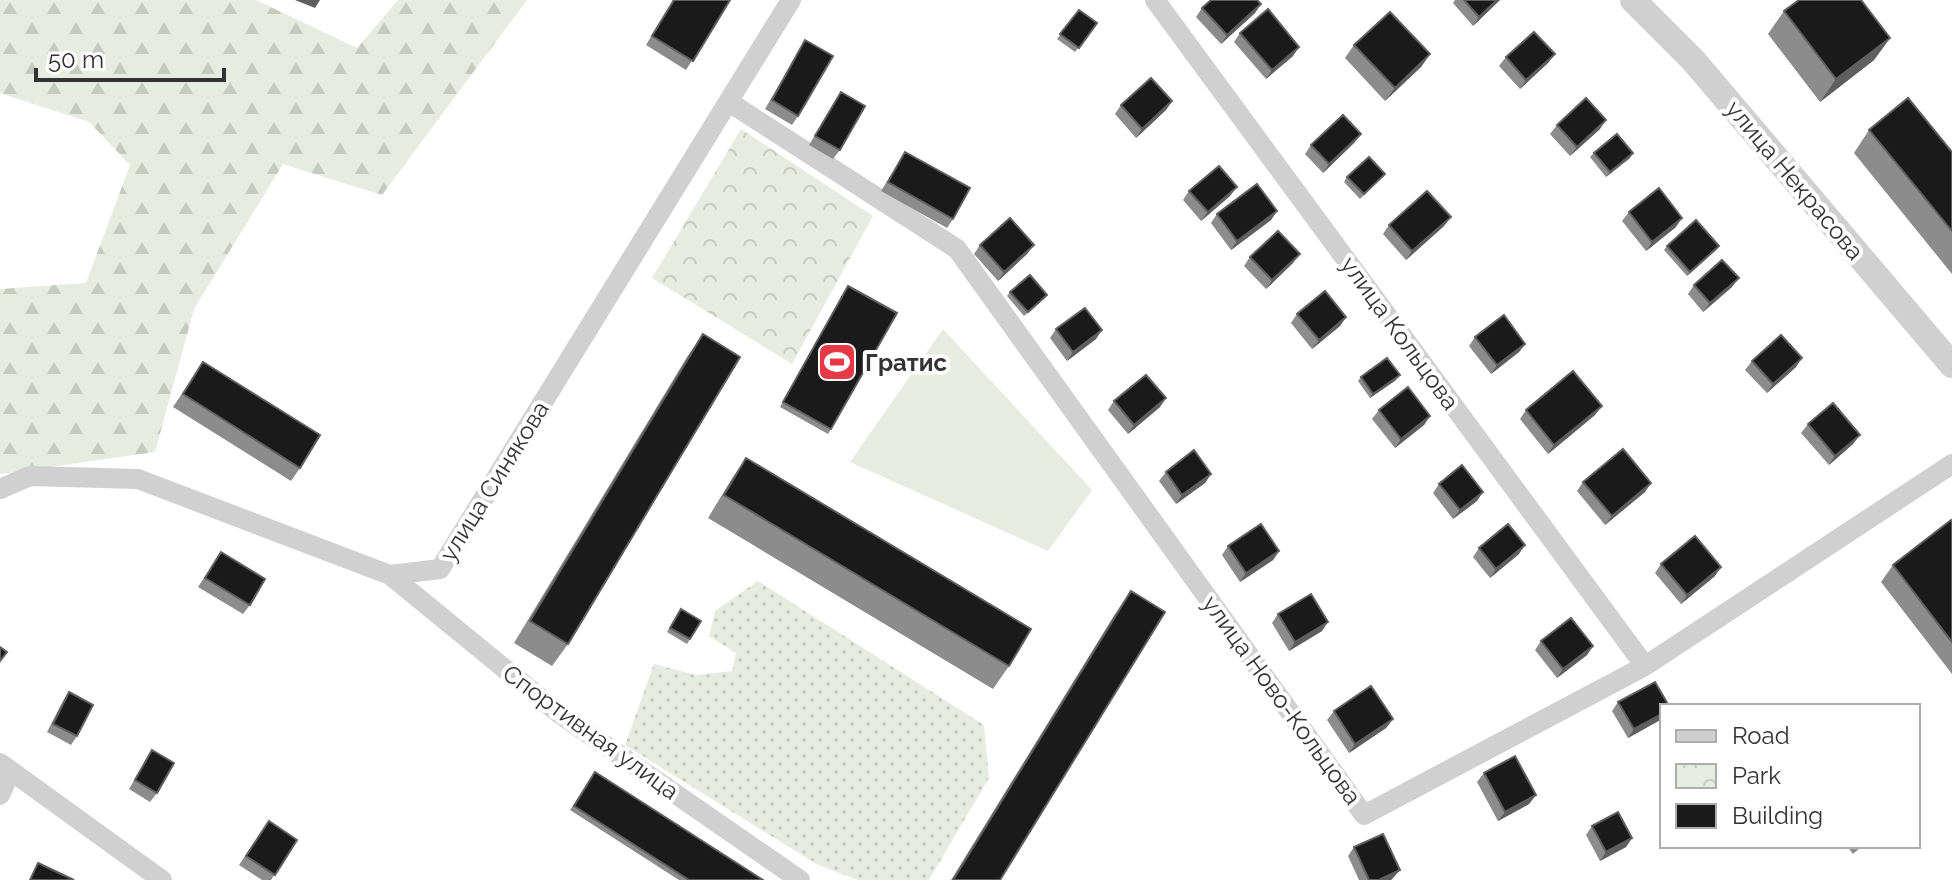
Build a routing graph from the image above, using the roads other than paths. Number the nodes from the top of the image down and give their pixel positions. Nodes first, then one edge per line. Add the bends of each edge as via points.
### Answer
1 (791, 0) edge
2 (1155, 0) edge
3 (1633, 0) edge
4 (729, 102) junction
5 (1952, 365) edge
6 (1952, 464) edge
7 (0, 489) edge
8 (390, 575) junction
9 (1645, 666) junction
10 (6, 767) edge
11 (0, 795) edge
12 (162, 880) edge
13 (800, 880) edge

1 - 4 street, улица Синякова
2 - 9 street, улица Кольцова
3 - 5 street, улица Некрасова via 1693,60
4 - 8 street, улица Синякова via 440,569
4 - 9 street, улица Ново-Кольцова via 957,249 1364,815
6 - 9 street, улица Ново-Кольцова
7 - 8 street, улица Синякова via 30,476 138,479
8 - 13 street, Спортивная улица via 560,714
10 - 11 street
10 - 12 street

